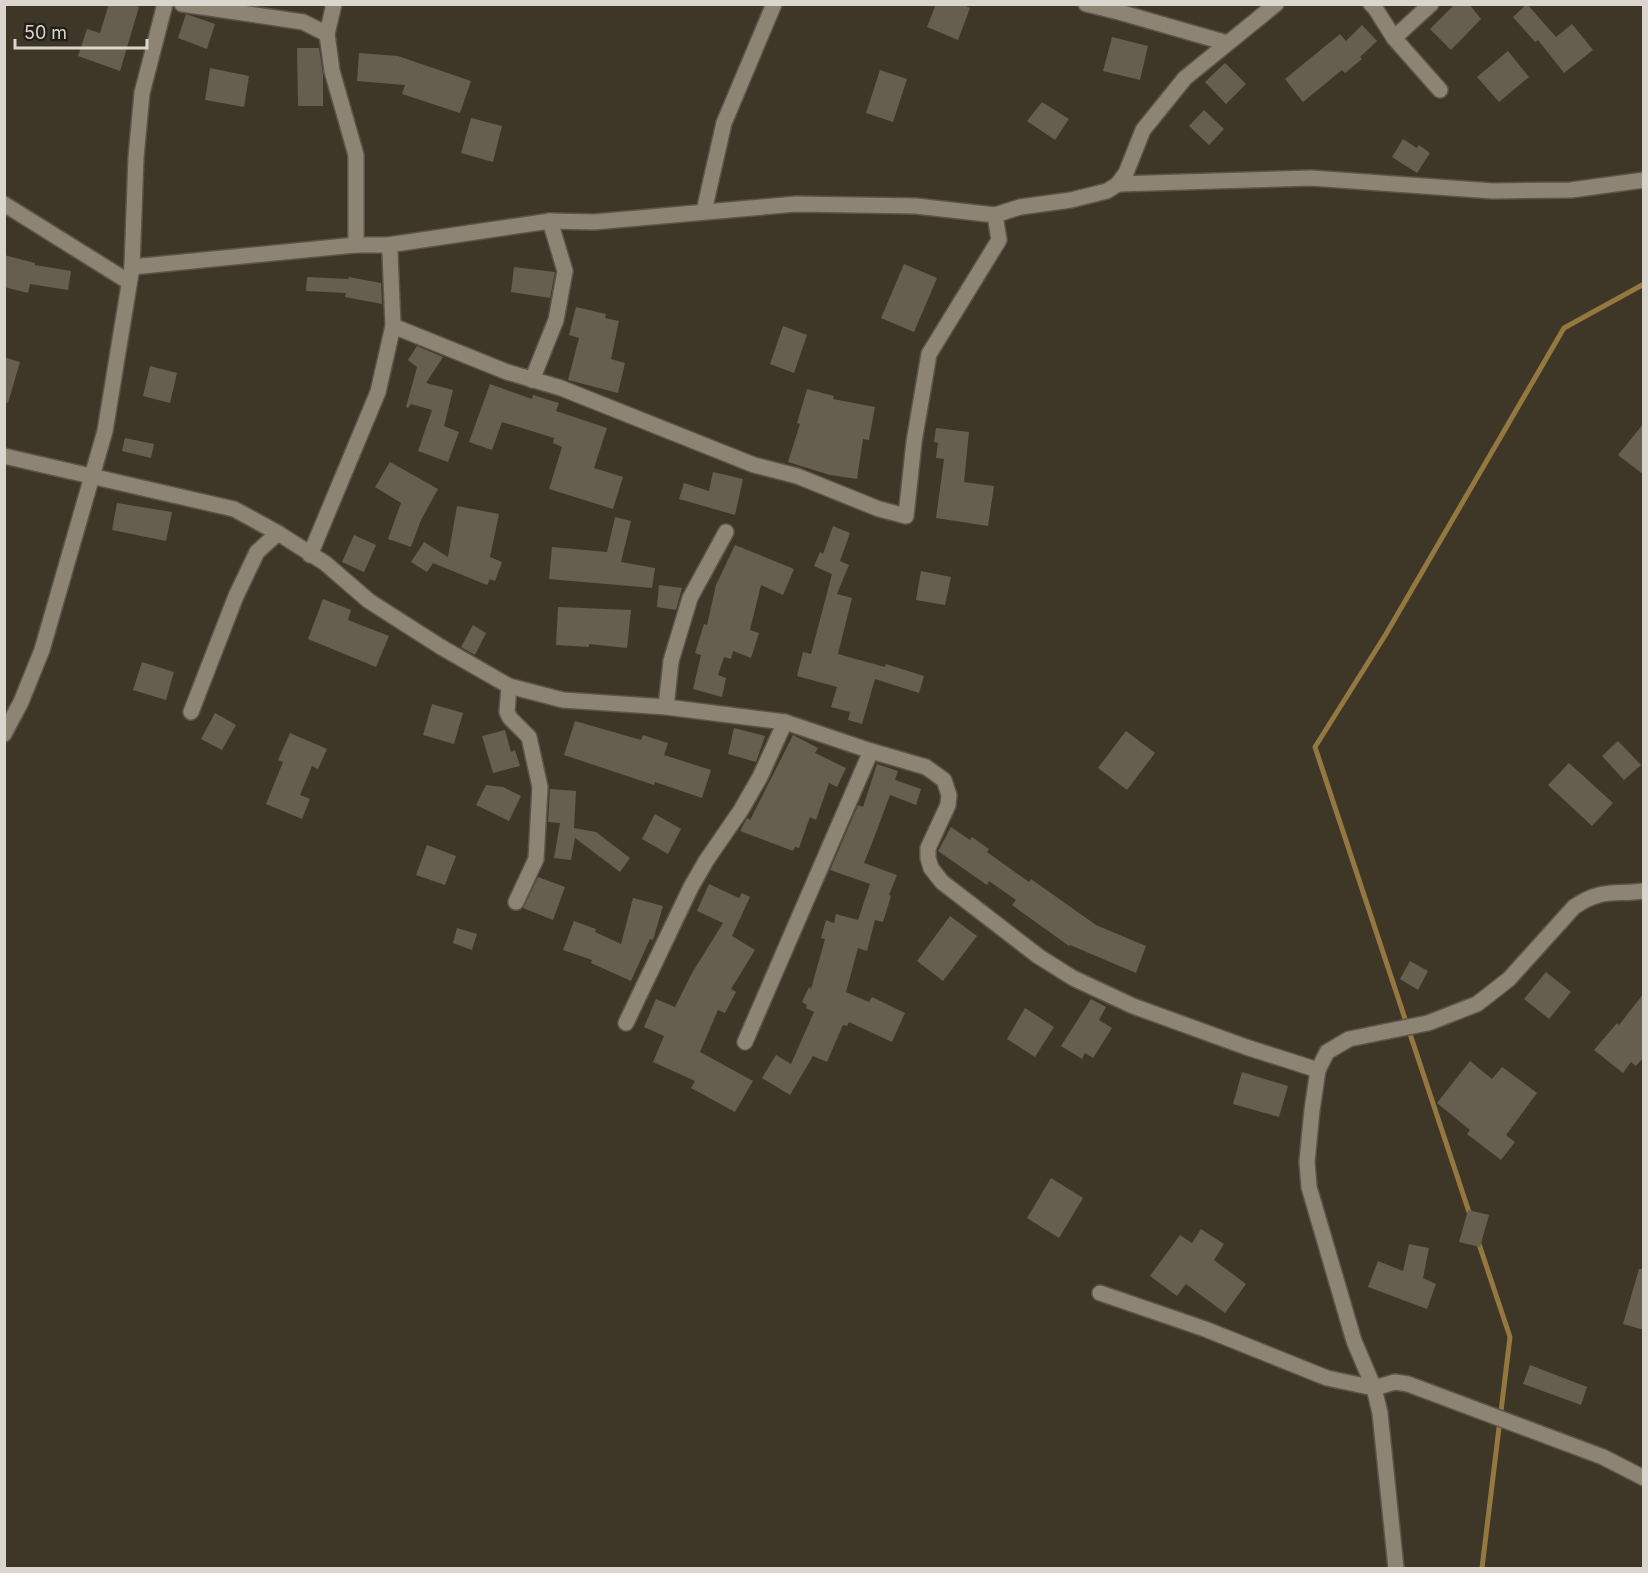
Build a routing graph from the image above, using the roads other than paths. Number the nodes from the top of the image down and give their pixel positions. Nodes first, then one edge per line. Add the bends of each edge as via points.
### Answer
1 (165, 4) edge
2 (182, 4) edge
3 (334, 4) edge
4 (774, 4) edge
5 (1086, 4) edge
6 (1276, 4) edge
7 (1371, 4) edge
8 (1431, 4) edge
9 (327, 34) junction
10 (1394, 38) junction
11 (1227, 43) junction
12 (1440, 90) dead end
13 (1644, 180) edge
14 (1118, 184) junction
15 (4, 204) edge
16 (704, 211) junction
17 (995, 215) junction
18 (550, 221) junction
19 (388, 245) junction
20 (356, 246) junction
21 (130, 275) junction
22 (393, 326) junction
23 (532, 380) junction
24 (4, 456) edge
25 (92, 477) junction
26 (726, 532) dead end
27 (278, 533) junction
28 (310, 555) junction
29 (508, 686) junction
30 (666, 707) junction
31 (191, 712) dead end
32 (785, 722) junction
33 (4, 734) edge
34 (871, 751) junction
35 (1644, 891) edge
36 (516, 902) dead end
37 (626, 1023) dead end
38 (745, 1042) dead end
39 (1318, 1070) junction
40 (1100, 1293) dead end
41 (1374, 1388) junction
42 (1644, 1478) edge
43 (1396, 1569) edge

1 - 21 street via 142,93
2 - 9 street via 303,22
3 - 9 street
4 - 16 street via 724,123
5 - 11 street
6 - 11 street
7 - 10 street
8 - 10 street
9 - 20 street via 332,71 356,155
10 - 12 street
11 - 14 street via 1185,78 1143,130
13 - 14 street via 1571,190 1504,191 1311,178
14 - 17 street via 1107,191
15 - 21 street
16 - 17 street via 808,204 916,206
16 - 18 street via 594,222
17 - 23 street via 999,240 929,354 906,516 797,476 754,465
18 - 19 street
18 - 23 street via 565,271 556,320
19 - 20 street
19 - 22 street
20 - 21 street
21 - 25 street via 105,431
22 - 23 street
22 - 28 street via 378,392
24 - 25 street
25 - 27 street via 234,509
25 - 33 street via 42,650
26 - 30 street via 690,598 671,661
27 - 28 street
27 - 31 street via 257,552
28 - 29 street via 369,601
29 - 30 street via 563,700
29 - 36 street via 507,712 529,737 540,787 536,859
30 - 32 street
32 - 34 street
32 - 37 street via 760,777 691,887
34 - 38 street
34 - 39 street via 926,767 944,780 948,805 928,848 931,868 942,882 1038,956 1073,978 1133,1006
35 - 39 street via 1604,892 1585,900 1574,907 1509,979 1477,1004 1428,1023 1349,1038 1327,1052
39 - 41 street via 1307,1162 1309,1187 1354,1341
40 - 41 street via 1205,1329 1327,1378
41 - 42 street via 1395,1382 1408,1384 1603,1457
41 - 43 street

